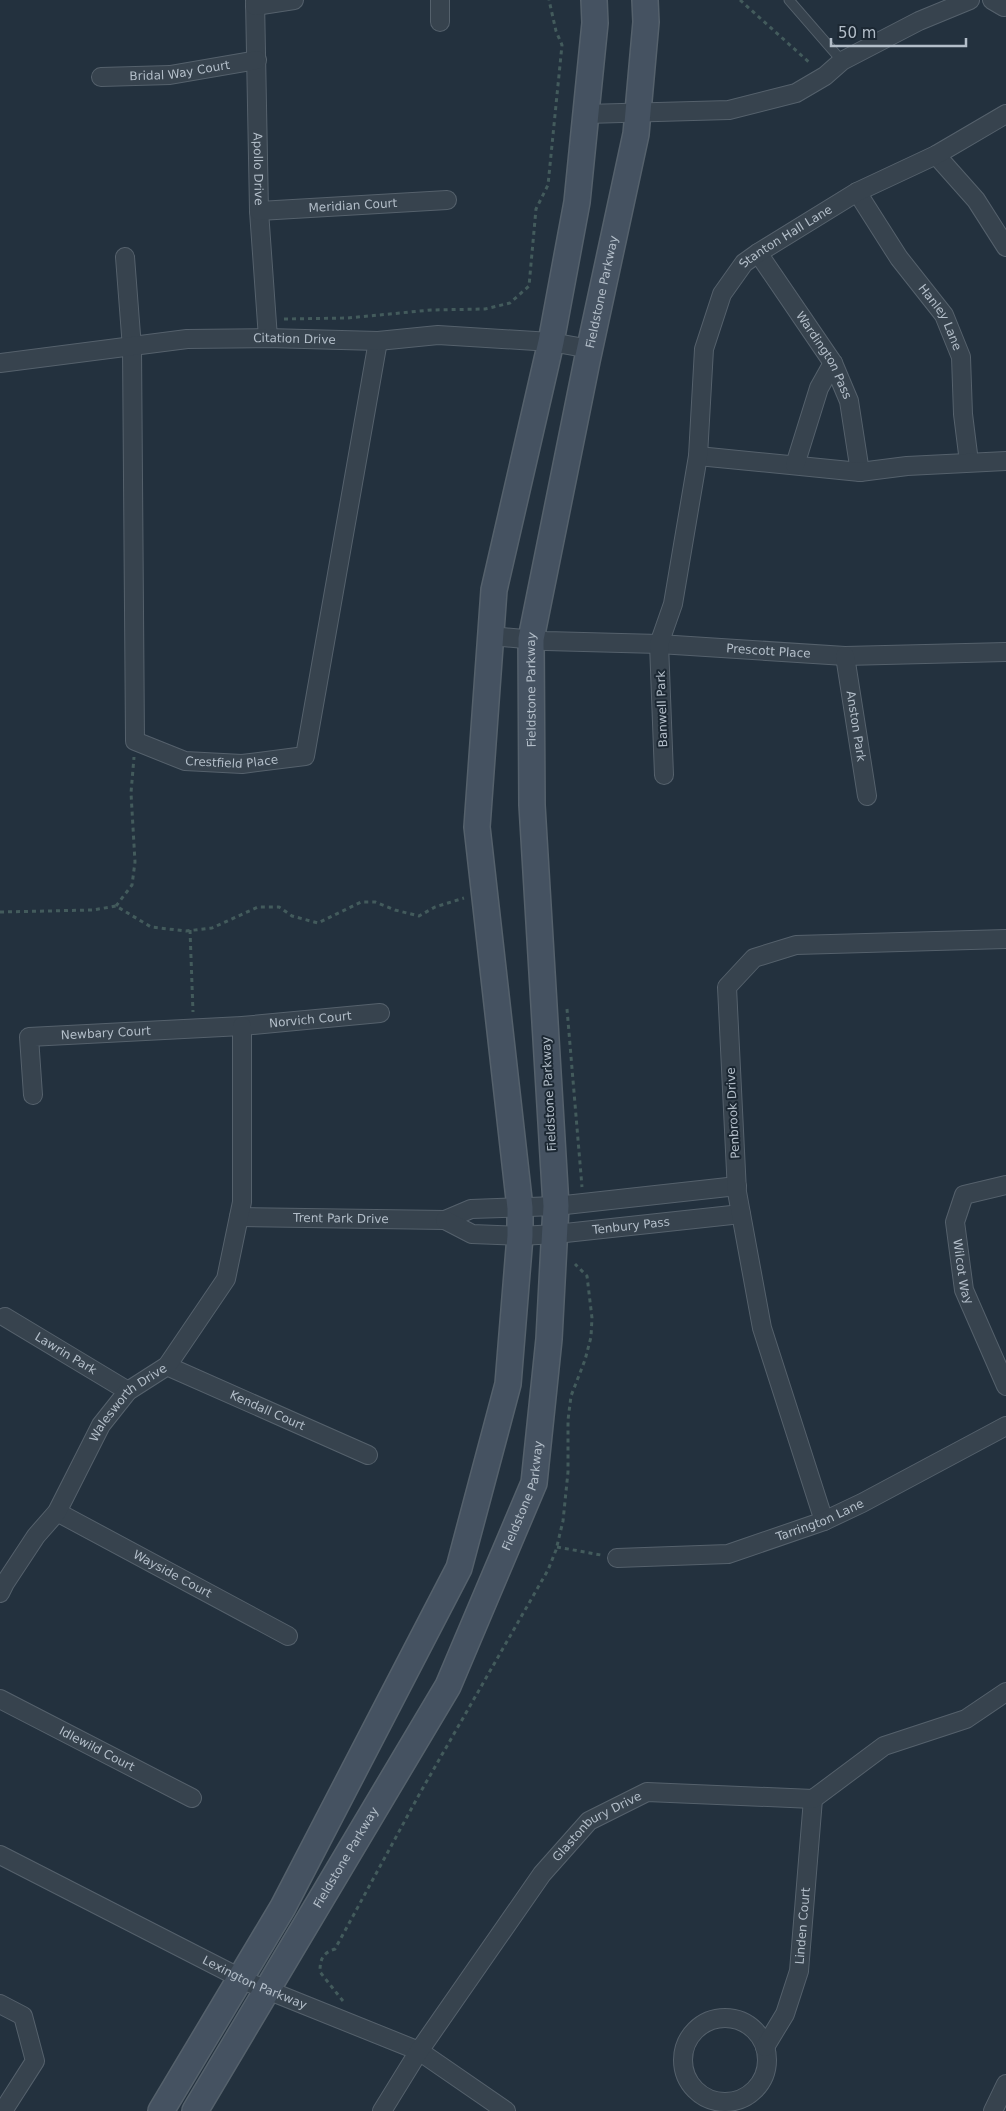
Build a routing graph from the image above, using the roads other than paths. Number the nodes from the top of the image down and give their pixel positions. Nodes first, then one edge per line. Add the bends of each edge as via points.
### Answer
1 (294, 0) edge
2 (440, 0) edge
3 (594, 0) edge
4 (644, 0) edge
5 (789, 0) edge
6 (970, 0) edge
7 (255, 3) edge
8 (440, 22) dead end
9 (257, 60) junction
10 (842, 61) junction
11 (101, 77) dead end
12 (586, 114) junction
13 (637, 114) junction
14 (1006, 114) edge
15 (936, 155) junction
16 (857, 192) junction
17 (447, 200) dead end
18 (259, 211) junction
19 (1006, 247) edge
20 (758, 253) junction
21 (125, 257) dead end
22 (268, 338) junction
23 (378, 341) junction
24 (551, 342) junction
25 (132, 348) junction
26 (590, 349) junction
27 (0, 363) edge
28 (833, 363) junction
29 (698, 456) junction
30 (1006, 461) edge
31 (970, 462) junction
32 (795, 466) junction
33 (860, 472) junction
34 (490, 636) junction
35 (531, 639) junction
36 (659, 644) junction
37 (1006, 652) edge
38 (845, 656) junction
39 (664, 775) dead end
40 (867, 796) dead end
41 (1006, 939) edge
42 (380, 1013) dead end
43 (242, 1026) junction
44 (32, 1096) dead end
45 (1006, 1185) edge
46 (737, 1186) junction
47 (556, 1206) junction
48 (520, 1208) junction
49 (741, 1214) junction
50 (238, 1217) junction
51 (445, 1220) junction
52 (556, 1234) junction
53 (520, 1236) junction
54 (5, 1317) dead end
55 (167, 1366) junction
56 (1006, 1386) edge
57 (128, 1392) junction
58 (1006, 1426) edge
59 (368, 1456) dead end
60 (56, 1512) junction
61 (824, 1521) junction
62 (617, 1558) road end
63 (2, 1585) edge
64 (288, 1636) dead end
65 (1006, 1692) edge
66 (0, 1699) edge
67 (192, 1798) dead end
68 (813, 1799) junction
69 (0, 1855) edge
70 (240, 1978) junction
71 (267, 1990) junction
72 (0, 2004) edge
73 (766, 2047) junction
74 (419, 2051) junction
75 (1006, 2084) edge
76 (3, 2111) edge
77 (161, 2111) edge
78 (195, 2111) edge
79 (382, 2111) edge
80 (506, 2111) edge
81 (993, 2111) edge

1 - 7 street
2 - 8 street
3 - 12 street via 595,23
4 - 13 street, Fieldstone Parkway via 646,22
5 - 10 lane
6 - 10 street via 919,21
7 - 9 street, Apollo Drive
9 - 11 street, Bridal Way Court via 170,75
9 - 18 street, Apollo Drive
10 - 13 street via 825,76 796,93 730,110
12 - 13 street
12 - 24 street via 577,202
13 - 26 street, Fieldstone Parkway via 636,134
14 - 15 street, Stanton Hall Lane
15 - 16 street, Stanton Hall Lane
15 - 19 street via 976,200
16 - 20 street, Stanton Hall Lane
16 - 31 street, Hanley Lane via 899,258 944,314 961,357
17 - 18 street, Meridian Court
18 - 22 street, Apollo Drive
20 - 28 street, Wardington Pass
20 - 29 street, Stanton Hall Lane via 744,263 722,294 704,349
21 - 25 street
22 - 23 street, Citation Drive
22 - 25 street, Citation Drive via 188,339
23 - 24 street, Citation Drive via 438,335
23 - 25 street, Crestfield Place via 305,756 242,764 185,761 135,741
24 - 26 street, Citation Drive
24 - 34 street via 494,590
25 - 27 street, Citation Drive
26 - 35 street, Fieldstone Parkway
28 - 32 street via 819,388
28 - 33 street, Wardington Pass via 849,401
29 - 32 street
29 - 36 street, Stanton Hall Lane via 673,604
30 - 31 street
31 - 33 street
32 - 33 street
34 - 35 street, Prescott Place
34 - 48 street via 477,828
35 - 36 street, Prescott Place
35 - 47 street, Fieldstone Parkway via 532,805
36 - 38 street, Prescott Place
36 - 39 street, Banwell Park
37 - 38 street, Prescott Place
38 - 40 street, Anston Park
41 - 46 street, Penbrook Drive via 796,945 754,958 727,987
42 - 43 street, Norvich Court
43 - 44 street, Newbary Court via 29,1037
43 - 50 street, Walesworth Drive via 242,1202
45 - 56 street, Wilcot Way via 964,1195 955,1222 964,1290
46 - 47 street
46 - 49 street, Penbrook Drive
47 - 48 street
47 - 52 street, Fieldstone Parkway
48 - 51 street, Trent Park Drive via 471,1209
48 - 53 street
49 - 52 street, Tenbury Pass
49 - 61 street, Penbrook Drive via 762,1328
50 - 51 street, Trent Park Drive
50 - 55 street, Walesworth Drive via 226,1278
51 - 53 street, Trent Park Drive via 472,1234
52 - 53 street, Tenbury Pass
52 - 71 street, Fieldstone Parkway via 534,1483 448,1686
53 - 70 street via 508,1384 459,1568 283,1908
54 - 57 street, Lawrin Park
55 - 57 street, Walesworth Drive
55 - 59 street, Kendall Court
57 - 60 street, Walesworth Drive via 102,1425
58 - 61 street, Tarrington Lane
60 - 63 street, Walesworth Drive
60 - 64 street, Wayside Court
61 - 62 street, Tarrington Lane via 728,1554
65 - 68 street via 966,1718 884,1746
66 - 67 street, Idlewild Court
68 - 73 street, Linden Court via 799,1971 785,2014
68 - 74 street, Glastonbury Drive via 647,1792 589,1821 542,1874
69 - 70 street, Lexington Parkway
70 - 71 street, Lexington Parkway
70 - 77 street
71 - 74 street, Lexington Parkway
71 - 78 street, Fieldstone Parkway
72 - 76 street via 23,2016 35,2061
73 - 73 street, Linden Court via 765,2074 753,2091 735,2102 721,2103 696,2092 683,2068 682,2054 686,2041 695,2029 721,2017 735,2018 748,2024
74 - 79 street, Glastonbury Drive
74 - 80 street, Lexington Parkway
75 - 81 street

